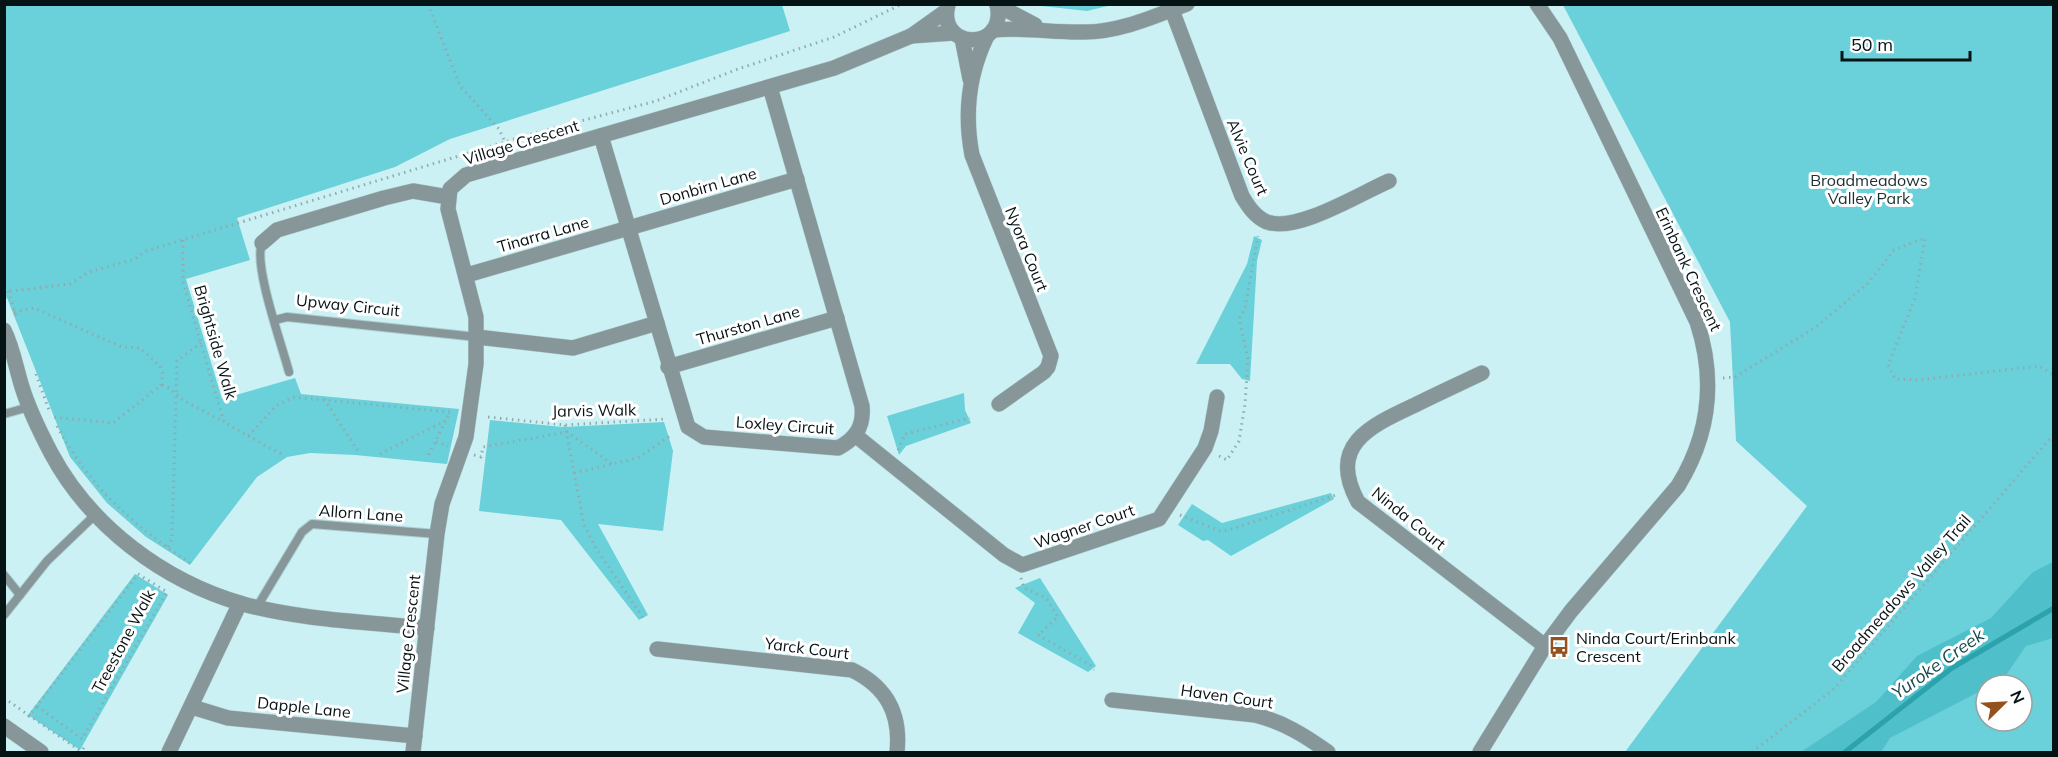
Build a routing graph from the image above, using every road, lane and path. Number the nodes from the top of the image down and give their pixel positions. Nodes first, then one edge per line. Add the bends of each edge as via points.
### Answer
1 (428, 4) edge
2 (902, 4) edge
3 (1187, 4) edge
4 (1537, 4) edge
5 (997, 5) edge
6 (947, 8) edge
7 (1172, 10) junction
8 (1046, 30) junction
9 (990, 33) junction
10 (911, 36) junction
11 (958, 36) junction
12 (970, 82) junction
13 (770, 87) junction
14 (601, 136) junction
15 (505, 142) junction
16 (797, 179) junction
17 (1389, 181) dead end
18 (448, 197) junction
19 (629, 227) junction
20 (1258, 236) dead end
21 (183, 240) junction
22 (262, 243) joint
23 (467, 274) junction
24 (6, 291) edge
25 (837, 318) junction
26 (275, 320) junction
27 (657, 323) junction
28 (4, 330) edge
29 (477, 337) junction
30 (201, 343) junction
31 (669, 367) junction
32 (289, 372) dead end
33 (1482, 373) dead end
34 (2054, 375) edge
35 (1709, 380) junction
36 (161, 385) junction
37 (176, 396) junction
38 (1217, 397) dead end
39 (324, 399) junction
40 (999, 404) dead end
41 (29, 407) junction
42 (4, 414) edge
43 (488, 417) dead end
44 (970, 418) dead end
45 (666, 419) dead end
46 (447, 421) junction
47 (224, 422) junction
48 (565, 425) junction
49 (567, 432) junction
50 (2054, 434) edge
51 (855, 435) junction
52 (248, 436) junction
53 (670, 436) dead end
54 (436, 442) junction
55 (1205, 448) junction
56 (462, 450) junction
57 (358, 451) dead end
58 (380, 454) dead end
59 (283, 455) dead end
60 (427, 458) dead end
61 (889, 462) junction
62 (612, 464) junction
63 (574, 473) junction
64 (1352, 490) junction
65 (1165, 513) junction
66 (95, 515) junction
67 (437, 534) junction
68 (168, 548) junction
69 (190, 563) dead end
70 (159, 565) junction
71 (1022, 565) junction
72 (4, 575) edge
73 (20, 595) junction
74 (240, 603) junction
75 (257, 607) junction
76 (4, 615) edge
77 (644, 619) dead end
78 (427, 628) junction
79 (1545, 646) junction
80 (657, 649) dead end
81 (106, 662) dead end
82 (111, 664) dead end
83 (1094, 670) dead end
84 (4, 698) edge
85 (1112, 700) dead end
86 (37, 706) junction
87 (192, 707) junction
88 (28, 717) junction
89 (4, 726) edge
90 (415, 736) junction
91 (86, 744) dead end
92 (82, 751) edge
93 (41, 753) edge
94 (169, 753) edge
95 (413, 753) edge
96 (897, 753) edge
97 (1328, 753) edge
98 (1480, 753) edge
99 (1752, 753) edge

1 - 15 path via 460,86 499,129
2 - 15 path via 834,37 656,101
3 - 7 street
4 - 35 street, Erinbank Crescent via 1560,39 1697,322
5 - 8 street
5 - 9 street, Nyora Court via 998,22
6 - 10 street, Village Crescent
6 - 11 street, Nyora Court via 946,19
7 - 8 street via 1088,33
7 - 17 street, Alvie Court via 1242,196 1261,219 1281,224 1304,220
8 - 9 street
9 - 11 street, Village Crescent via 970,40
9 - 12 street, Nyora Court via 977,56
10 - 11 street, Village Crescent
10 - 13 street, Village Crescent via 834,68
11 - 12 street, Nyora Court
12 - 40 street, Nyora Court via 967,130 972,155 1050,356 1044,372
13 - 14 street, Village Crescent
13 - 16 street, Loxley Circuit
14 - 18 street, Village Crescent via 466,175 450,189
14 - 19 street, Loxley Circuit
15 - 21 path
16 - 19 street, Donbirn Lane
16 - 25 street, Loxley Circuit
18 - 22 street, Upway Circuit via 414,191 384,198 278,230
18 - 23 street, Village Crescent
19 - 23 street, Tinarra Lane
19 - 27 street, Loxley Circuit
20 - 55 path via 1245,308 1239,318 1248,359 1239,441 1227,460
21 - 24 path via 89,272 70,284
21 - 30 path, Brightside Walk via 183,282
22 - 26 lane, Upway Circuit via 260,269
23 - 29 street, Village Crescent
24 - 36 path via 14,312 34,308 122,347 140,348 160,366
25 - 31 street, Thurston Lane
25 - 51 street, Loxley Circuit via 862,406 861,425
26 - 29 lane, Upway Circuit via 286,317
26 - 32 lane
27 - 29 street via 573,348
27 - 31 street, Loxley Circuit
28 - 41 street
29 - 56 street, Village Crescent via 470,417
30 - 37 path via 177,361
30 - 47 path, Brightside Walk
31 - 51 street, Loxley Circuit via 688,427 704,437 830,449 846,445
33 - 64 street, Ninda Court via 1361,435 1348,460
34 - 35 path via 2039,366 1894,380 1888,365 1915,298 1925,238 1894,250 1868,283 1816,327 1735,377
35 - 79 street, Erinbank Crescent via 1707,415 1691,465 1678,486 1571,610
36 - 37 path
36 - 68 path via 113,423 52,417 73,455 108,499
37 - 47 path
37 - 68 path via 172,539
38 - 55 street
39 - 46 path via 450,412
39 - 52 path via 283,400
39 - 57 path
41 - 42 lane
41 - 66 street via 51,454
43 - 48 path, Jarvis Walk
44 - 61 path via 905,434
45 - 48 path, Jarvis Walk
46 - 54 path
46 - 58 path
47 - 52 path, Brightside Walk
48 - 49 path
49 - 56 path via 483,447 481,457
49 - 62 path
49 - 63 path
50 - 99 path, Broadmeadows Valley Trail via 1834,689
51 - 61 street, Wagner Court
52 - 59 path, Brightside Walk
53 - 62 path via 638,458
54 - 56 path
54 - 60 path
55 - 65 street
56 - 67 street, Village Crescent via 442,504
61 - 71 street, Wagner Court via 1004,555
62 - 63 path
63 - 77 path via 589,536
64 - 65 path via 1229,530 1220,531 1182,515
64 - 79 street, Ninda Court via 1358,502
65 - 71 street, Wagner Court via 1149,523
66 - 70 street
66 - 73 lane via 47,561
67 - 75 lane, Allorn Lane via 312,524 302,532
67 - 78 street, Village Crescent
68 - 69 path
68 - 70 path
70 - 74 street via 188,582
71 - 83 path via 1020,583 1046,598 1058,616 1038,635
72 - 73 lane
73 - 76 lane
74 - 75 street
74 - 87 street
75 - 78 street
78 - 90 street, Village Crescent
79 - 98 street, Erinbank Crescent
80 - 96 street, Yarck Court via 852,670 865,676 887,697 898,723
81 - 82 path
84 - 88 path
85 - 97 street, Haven Court via 1264,717 1291,727
86 - 86 path, Treestone Walk via 82,740 167,592 138,574
86 - 88 path
87 - 90 street, Dapple Lane via 228,718
87 - 94 street
88 - 92 path
89 - 93 street
90 - 95 street, Village Crescent
91 - 92 path

